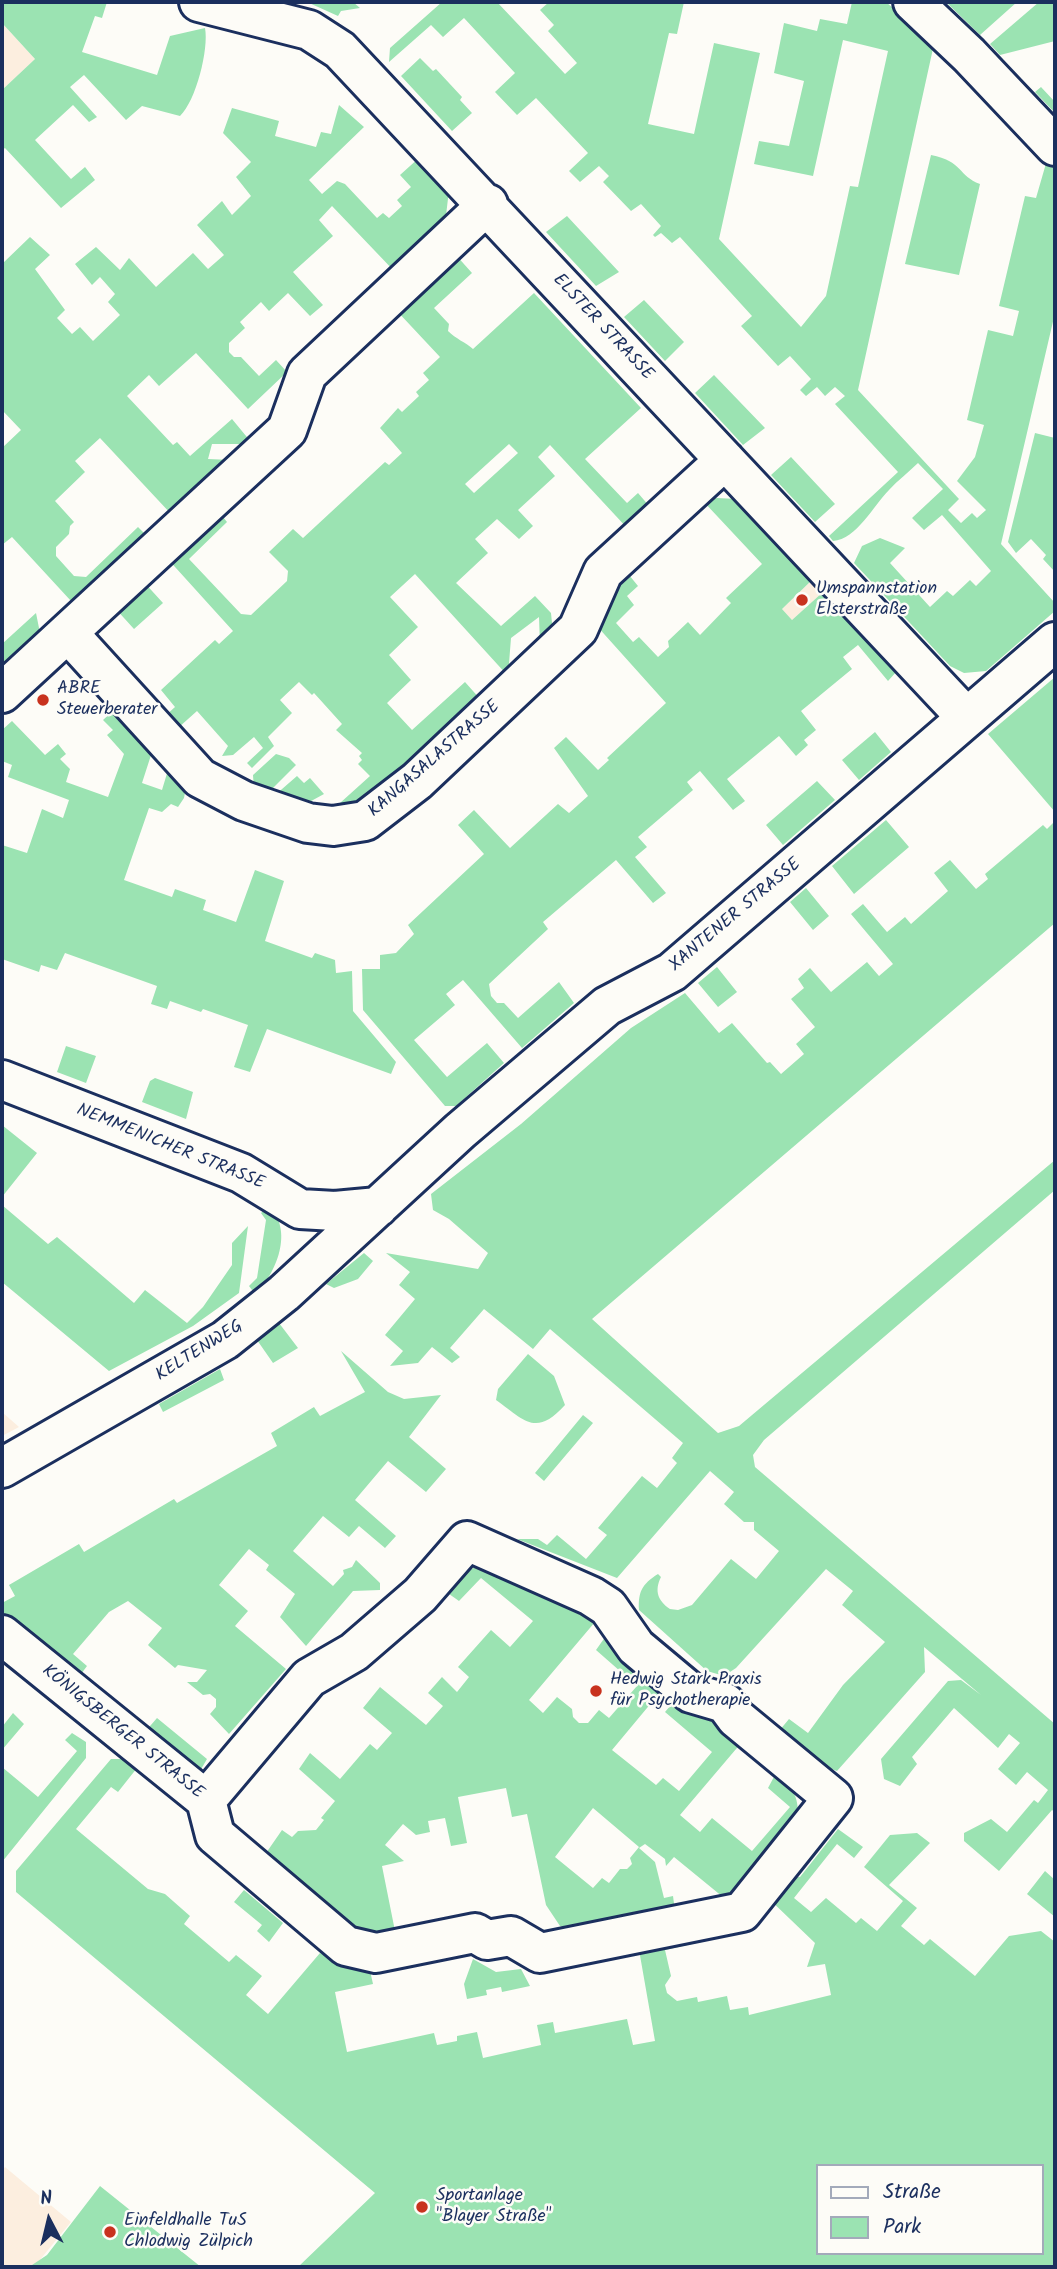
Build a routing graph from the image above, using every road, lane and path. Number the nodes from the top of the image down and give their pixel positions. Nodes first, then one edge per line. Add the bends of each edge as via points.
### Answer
1 (199, 2) edge
2 (913, 2) edge
3 (1055, 146) edge
4 (488, 204) junction
5 (724, 460) junction
6 (68, 633) junction
7 (1055, 642) edge
8 (2, 693) edge
9 (966, 717) junction
10 (2, 1080) edge
11 (378, 1207) junction
12 (2, 1468) edge
13 (2, 1635) edge
14 (206, 1800) junction

1 - 4 street, ELSTER STRASSE via 276,20 326,39
2 - 3 street
4 - 5 street, ELSTER STRASSE
4 - 6 street via 307,374 287,430
5 - 6 street, KANGASALASTRASSE via 603,572 578,629 417,781 365,821 333,826 308,823 244,801 201,778
5 - 9 street, ELSTER STRASSE
6 - 8 street
7 - 9 street, XANTENER STRASSE
9 - 11 street, XANTENER STRASSE via 672,972 607,1006
10 - 11 street, NEMMENICHER STRASSE via 241,1173 300,1209
11 - 12 street, KELTENWEG via 225,1340
13 - 14 street, KÖNIGSBERGER STRASSE
14 - 14 street, KÖNIGSBERGER STRASSE via 215,1835 346,1946 376,1953 475,1933 487,1940 511,1936 540,1953 742,1912 833,1798 736,1718 725,1703 691,1693 636,1647 608,1606 467,1541 420,1595 354,1652 309,1678

